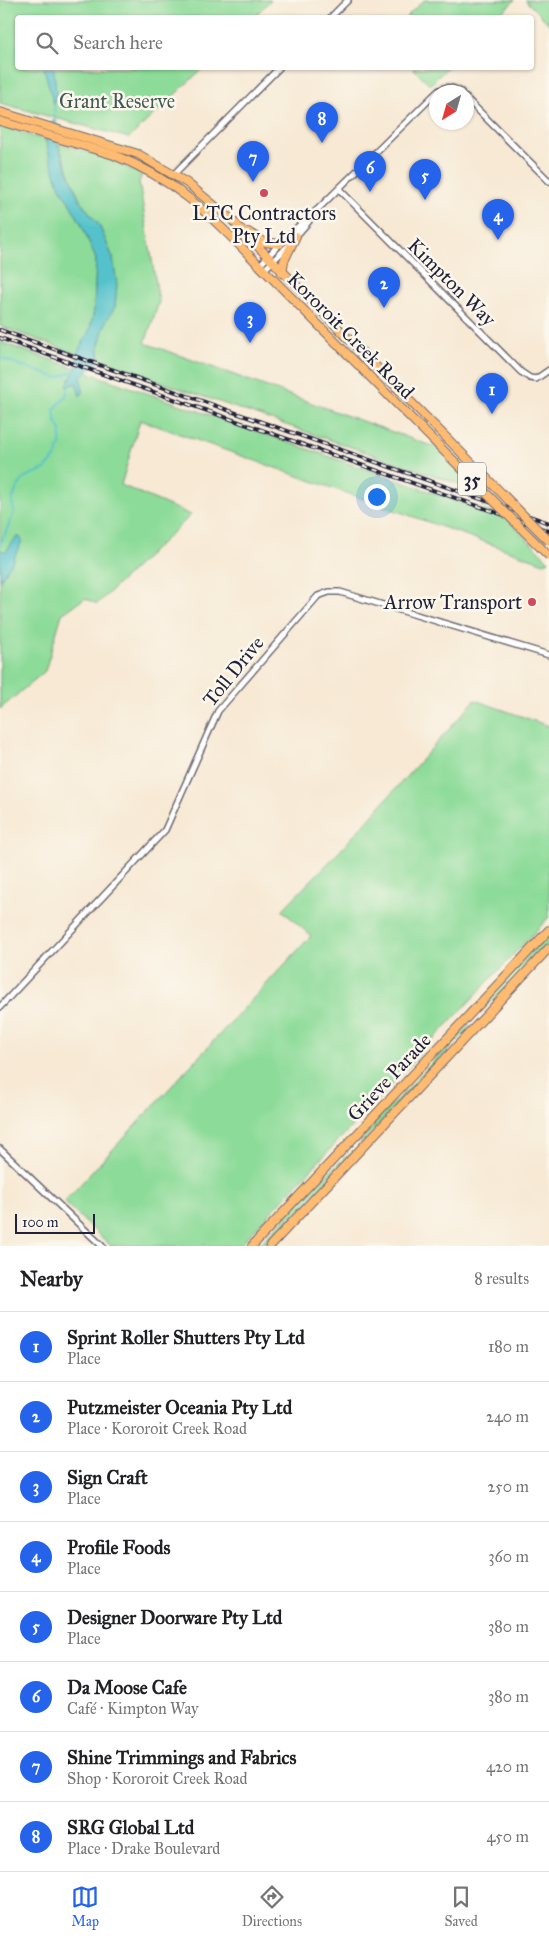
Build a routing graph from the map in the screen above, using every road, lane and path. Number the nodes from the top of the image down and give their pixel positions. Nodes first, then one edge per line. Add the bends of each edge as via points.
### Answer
1 (348, 0) edge
2 (333, 15) edge
3 (277, 70) edge
4 (429, 101) edge
5 (474, 106) edge
6 (0, 112) edge
7 (4, 122) edge
8 (75, 139) junction
9 (174, 174) junction
10 (549, 181) edge
11 (338, 189) junction
12 (317, 210) junction
13 (232, 220) junction
14 (296, 236) junction
15 (280, 244) junction
16 (269, 259) junction
17 (262, 268) junction
18 (282, 273) junction
19 (549, 370) edge
20 (549, 541) edge
21 (549, 556) edge
22 (549, 655) edge
23 (549, 930) edge
24 (549, 948) edge
25 (0, 1007) edge
26 (0, 1149) edge
27 (102, 1246) edge
28 (252, 1246) edge
29 (270, 1246) edge

1 - 2 street
3 - 9 street
4 - 11 street
5 - 10 street
6 - 8 main road, Kororoit Creek Road / 35
7 - 8 main road, Kororoit Creek Road / 35
8 - 9 main road, Kororoit Creek Road / 35 via 138,154
8 - 17 main road, Kororoit Creek Road / 35 via 132,162 176,187 202,207
9 - 13 main road, Kororoit Creek Road / 35
11 - 12 street
11 - 19 street, Kimpton Way via 521,372 536,379
12 - 14 street
12 - 15 street
13 - 15 main road via 259,239
13 - 16 main road, Kororoit Creek Road / 35
14 - 16 street
14 - 18 main road
15 - 16 street
16 - 17 street
16 - 18 main road, Kororoit Creek Road / 35
17 - 21 main road, Kororoit Creek Road / 35, bridge
18 - 20 main road, Kororoit Creek Road / 35, bridge
22 - 25 street, Toll Drive via 340,592 318,596 218,711 165,830
23 - 28 main road, Grieve Parade
24 - 29 main road, Grieve Parade
26 - 27 street

